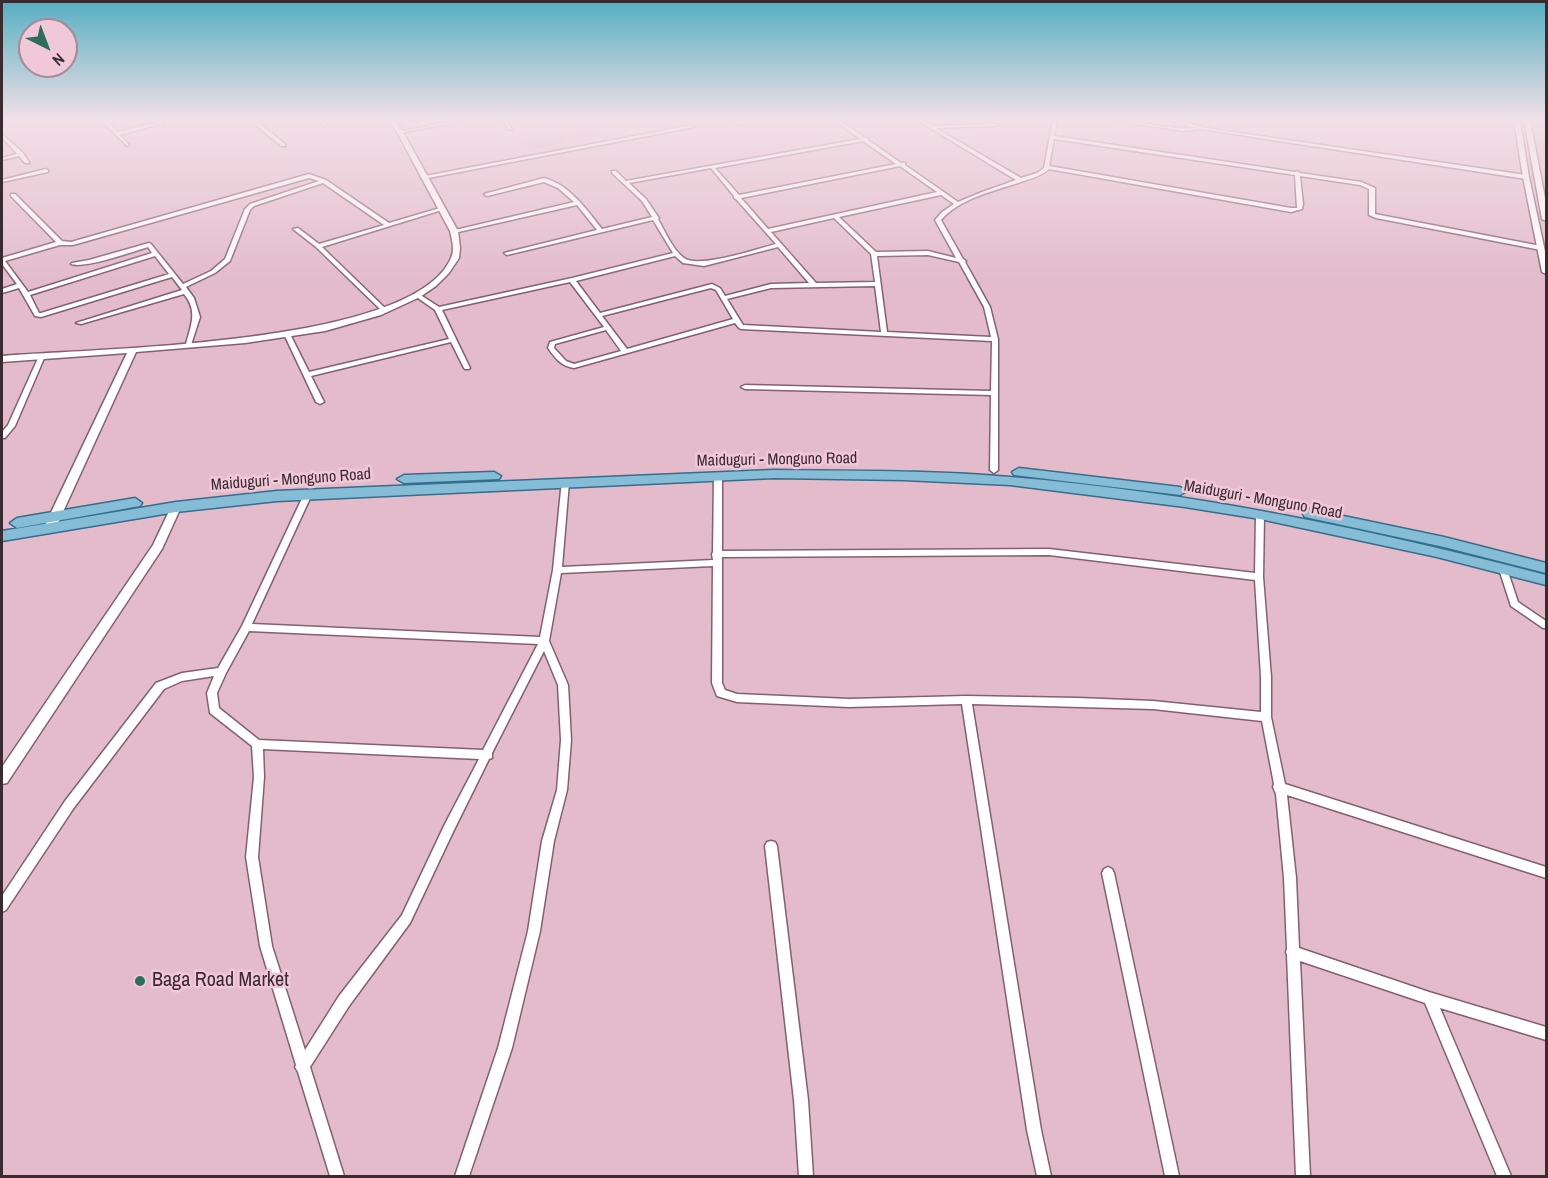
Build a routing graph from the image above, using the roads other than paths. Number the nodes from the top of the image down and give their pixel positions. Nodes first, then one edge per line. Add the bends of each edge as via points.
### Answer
1 (30, 175) edge
2 (434, 175) edge
3 (618, 175) edge
4 (667, 175) edge
5 (718, 175) edge
6 (847, 175) edge
7 (918, 175) edge
8 (1012, 175) edge
9 (1036, 175) edge
10 (1097, 175) edge
11 (1297, 175) edge
12 (1309, 175) edge
13 (1512, 175) edge
14 (1538, 175) edge
15 (423, 177) joint
16 (1526, 177) joint
17 (1020, 180) junction
18 (324, 181) junction
19 (2, 182) edge
20 (627, 182) junction
21 (942, 193) junction
22 (487, 194) dead end
23 (13, 195) dead end
24 (736, 197) junction
25 (578, 203) junction
26 (958, 204) junction
27 (1545, 207) edge
28 (442, 209) junction
29 (836, 217) junction
30 (656, 218) junction
31 (1546, 219) edge
32 (388, 225) junction
33 (296, 229) dead end
34 (454, 231) junction
35 (601, 231) junction
36 (766, 231) junction
37 (60, 243) junction
38 (779, 245) junction
39 (318, 246) junction
40 (1541, 248) junction
41 (507, 253) dead end
42 (156, 254) junction
43 (676, 254) junction
44 (874, 254) junction
45 (2, 261) edge
46 (963, 261) junction
47 (74, 264) dead end
48 (1546, 272) edge
49 (173, 275) junction
50 (573, 280) junction
51 (813, 284) junction
52 (878, 284) junction
53 (21, 285) junction
54 (184, 289) junction
55 (2, 291) edge
56 (27, 294) junction
57 (417, 295) junction
58 (724, 298) junction
59 (438, 309) junction
60 (384, 310) junction
61 (599, 315) junction
62 (737, 320) junction
63 (79, 323) dead end
64 (608, 328) junction
65 (884, 333) junction
66 (287, 334) junction
67 (995, 339) junction
68 (453, 340) junction
69 (189, 344) junction
70 (134, 350) junction
71 (624, 350) junction
72 (42, 356) junction
73 (2, 359) edge
74 (467, 368) dead end
75 (306, 375) junction
76 (746, 387) dead end
77 (995, 393) junction
78 (320, 402) dead end
79 (2, 436) edge
80 (994, 470) junction
81 (718, 476) junction
82 (565, 482) junction
83 (308, 494) junction
84 (176, 507) junction
85 (1260, 514) junction
86 (53, 522) junction
87 (2, 527) edge
88 (2, 536) edge
89 (716, 559) junction
90 (1546, 568) edge
91 (1503, 569) junction
92 (557, 570) junction
93 (1258, 577) junction
94 (1546, 580) edge
95 (1546, 626) edge
96 (246, 627) junction
97 (544, 641) junction
98 (221, 672) junction
99 (966, 700) junction
100 (1266, 717) junction
101 (257, 744) junction
102 (488, 755) junction
103 (2, 778) edge
104 (1278, 787) junction
105 (771, 846) dead end
106 (1546, 872) edge
107 (1108, 873) dead end
108 (2, 906) edge
109 (1292, 952) junction
110 (1429, 998) junction
111 (1546, 1033) edge
112 (302, 1067) junction
113 (337, 1176) edge
114 (462, 1176) edge
115 (806, 1176) edge
116 (1044, 1176) edge
117 (1172, 1176) edge
118 (1303, 1176) edge
119 (1504, 1176) edge

1 - 19 street
2 - 15 street
3 - 20 street
4 - 20 street
5 - 24 street
6 - 24 street
7 - 21 street
8 - 17 street
9 - 17 street
10 - 11 street via 1291,210 1299,209 1300,204
12 - 40 street via 1368,185 1372,188 1372,215 1386,220
13 - 16 street
14 - 27 street
15 - 28 street
16 - 40 street
17 - 26 street
18 - 32 street
18 - 37 street via 309,176 80,243
18 - 54 street via 252,205 228,260
20 - 30 street
21 - 26 street
21 - 29 street
22 - 25 street via 544,180 551,181
23 - 37 street
24 - 36 street
25 - 34 street
25 - 35 street
26 - 46 street via 938,220
27 - 31 street
28 - 32 street
28 - 34 street
29 - 36 street
29 - 44 street
30 - 35 street
30 - 43 street
32 - 39 street
33 - 39 street
34 - 57 street via 454,260 440,278
35 - 41 street
36 - 38 street
37 - 45 street
38 - 43 street via 704,264 685,262
38 - 51 street
39 - 60 street
40 - 48 street
42 - 47 street via 146,245
42 - 49 street
42 - 56 street
43 - 50 street
44 - 46 street via 928,253
44 - 52 street
45 - 53 street
46 - 67 street via 987,307
49 - 54 street
49 - 56 street via 41,315 37,315
50 - 59 street
50 - 61 street
51 - 52 street
51 - 58 street via 771,286
52 - 65 street
53 - 55 street
53 - 56 street
54 - 63 street
54 - 69 street via 197,317
57 - 59 street
57 - 60 street
58 - 61 street via 718,289 706,286
58 - 62 street
59 - 68 street
60 - 66 street via 327,328
61 - 64 street
62 - 65 street via 741,327 753,329
62 - 71 street
64 - 71 street
64 - 71 street via 552,343 551,348 560,360 574,366
65 - 67 street
66 - 69 street
66 - 75 street
67 - 77 street
68 - 74 street
68 - 75 street
69 - 70 street
70 - 72 street
70 - 86 street
72 - 73 street
72 - 79 street via 11,426
75 - 78 street
76 - 77 street
77 - 80 street
80 - 86 main road, Maiduguri - Monguno Road via 713,466 378,480 140,502
80 - 90 main road, Maiduguri - Monguno Road via 1092,479 1229,499 1397,532
81 - 82 main road, Maiduguri - Monguno Road
81 - 85 main road, Maiduguri - Monguno Road via 849,475 1010,482
81 - 89 street
82 - 83 main road, Maiduguri - Monguno Road
82 - 92 street
83 - 84 main road, Maiduguri - Monguno Road
83 - 96 street
84 - 86 main road, Maiduguri - Monguno Road
84 - 103 street via 158,546
85 - 91 main road, Maiduguri - Monguno Road
85 - 93 street
86 - 87 main road, Maiduguri - Monguno Road
86 - 88 main road, Maiduguri - Monguno Road
89 - 92 street
89 - 93 street via 1049,552
89 - 99 street via 717,684 721,693 737,698 849,703
91 - 94 main road, Maiduguri - Monguno Road
91 - 95 street via 1514,604
92 - 97 street
93 - 100 street
96 - 97 street
96 - 98 street
97 - 102 street
97 - 114 street via 563,685 566,740 562,790 548,841 534,932 505,1048
98 - 101 street via 212,693 214,710
98 - 108 street via 193,673 160,686 69,805
99 - 100 street via 1153,705
99 - 116 street
100 - 104 street
101 - 102 street
101 - 112 street via 259,777 252,857 266,946
102 - 112 street via 406,919 344,1001
104 - 106 street
104 - 109 street via 1290,878
105 - 115 street via 801,1100
107 - 117 street
109 - 110 street
109 - 118 street
110 - 111 street
110 - 119 street
112 - 113 street

